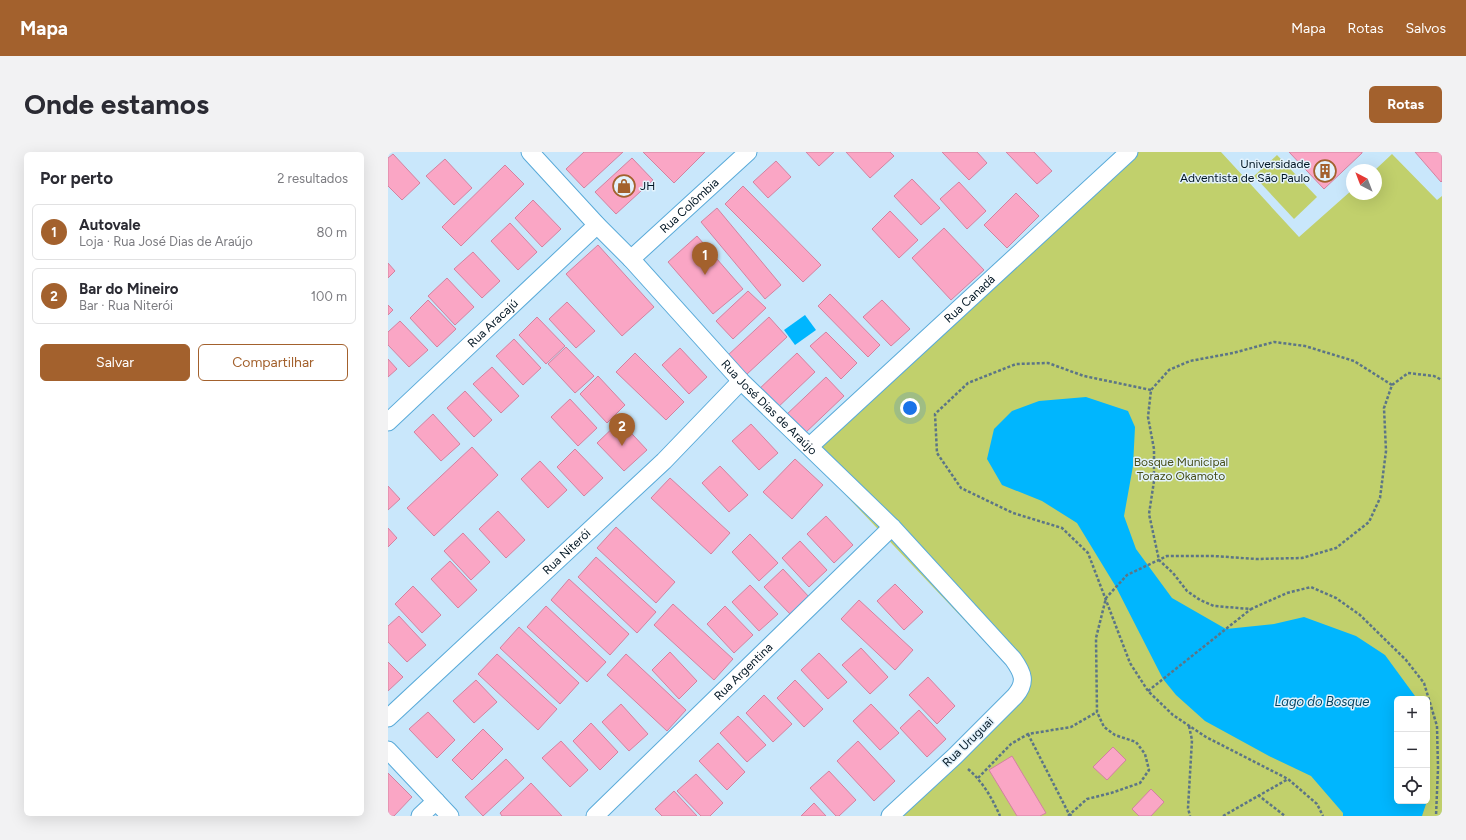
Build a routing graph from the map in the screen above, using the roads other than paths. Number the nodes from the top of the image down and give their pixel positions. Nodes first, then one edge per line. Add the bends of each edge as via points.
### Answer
1 (530, 152) edge
2 (748, 152) edge
3 (1129, 152) edge
4 (597, 225) junction
5 (631, 259) junction
6 (741, 381) junction
7 (388, 422) edge
8 (810, 446) junction
9 (892, 527) junction
10 (1013, 659) joint
11 (388, 718) edge
12 (388, 750) edge
13 (436, 801) junction
14 (420, 816) edge
15 (450, 816) edge
16 (595, 816) edge
17 (890, 816) edge

1 - 4 street, Rua José Dias de Araújo
2 - 5 street, Rua Colômbia
3 - 8 street, Rua Canadá
4 - 5 street, Rua José Dias de Araújo
4 - 7 street, Rua Aracajú
5 - 6 street, Rua José Dias de Araújo
6 - 8 street, Rua José Dias de Araújo
6 - 11 street, Rua Niterói via 664,461
8 - 9 street, Rua José Dias de Araújo
9 - 10 street, Rua José Dias de Araújo
9 - 16 street, Rua Argentina
10 - 17 street, Rua Uruguai via 1022,675 1021,689 955,756
12 - 13 street
13 - 14 street
13 - 15 street

